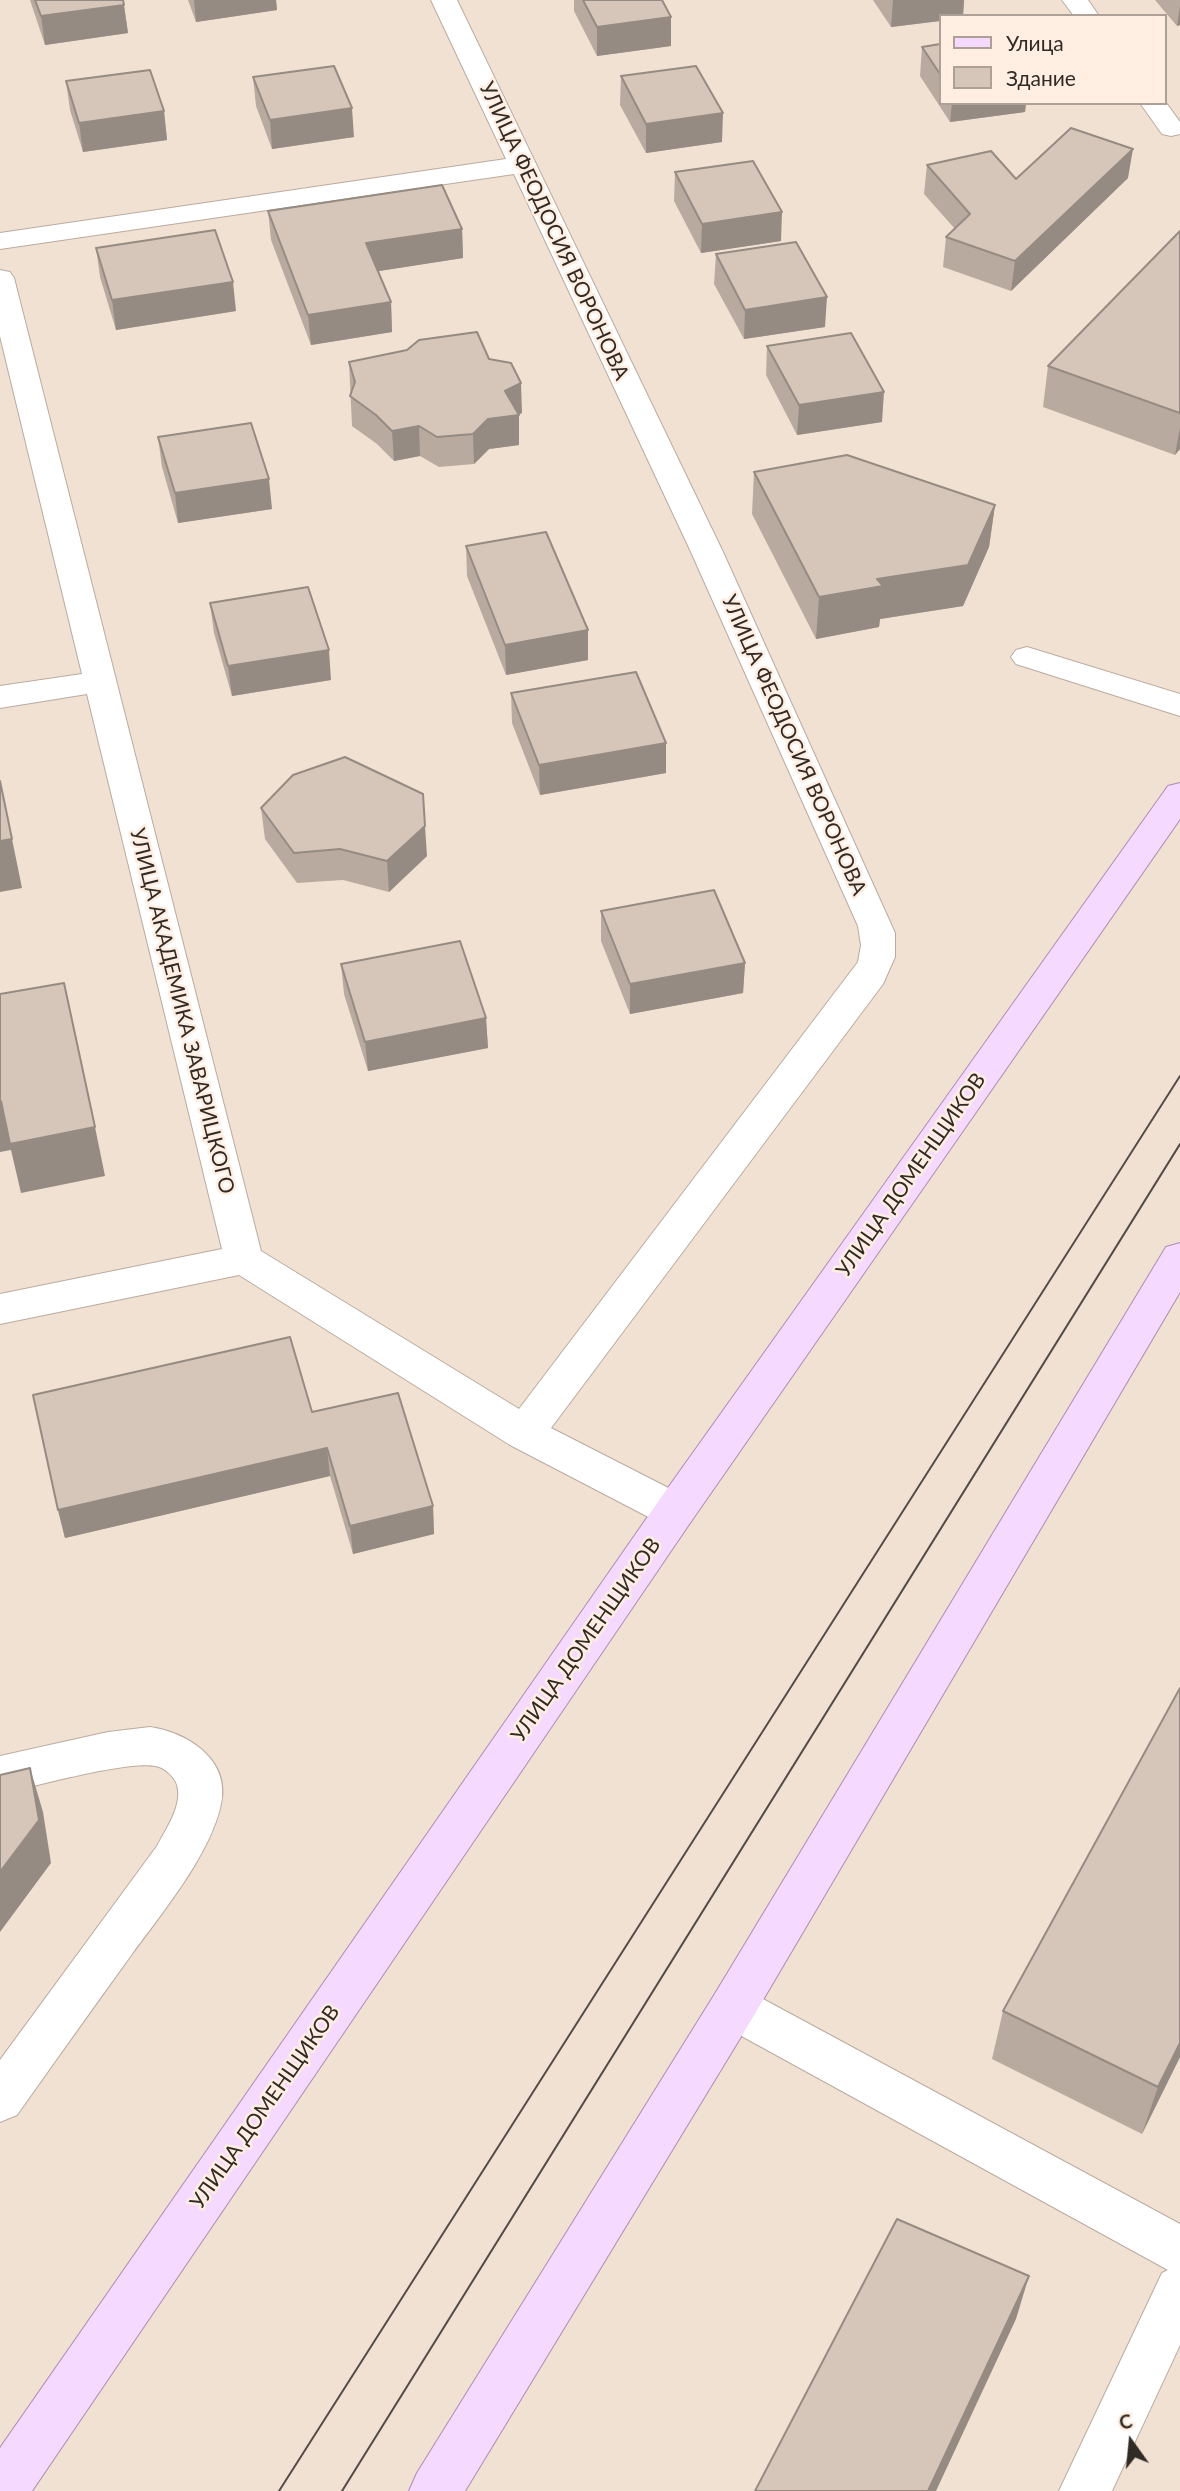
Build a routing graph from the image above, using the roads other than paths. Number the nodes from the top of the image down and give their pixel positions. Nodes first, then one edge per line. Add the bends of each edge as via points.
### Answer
1 (444, 0) edge
2 (1154, 105) edge
3 (1171, 128) dead end
4 (522, 165) junction
5 (0, 241) edge
6 (0, 278) edge
7 (1027, 657) dead end
8 (100, 681) junction
9 (0, 697) edge
10 (1180, 705) edge
11 (1180, 794) edge
12 (1180, 1258) edge
13 (244, 1259) junction
14 (0, 1309) edge
15 (524, 1433) junction
16 (675, 1511) junction
17 (0, 1775) edge
18 (733, 2007) junction
19 (0, 2099) edge
20 (1180, 2251) edge
21 (1180, 2290) edge
22 (1, 2491) edge
23 (435, 2491) edge
24 (1086, 2491) edge

1 - 4 street, УЛИЦА ФЕОДОСИЯ ВОРОНОВА
2 - 3 street
4 - 5 street
4 - 15 street, УЛИЦА ФЕОДОСИЯ ВОРОНОВА via 707,552 880,942 870,975
6 - 8 street, УЛИЦА АКАДЕМИКА ЗАВАРИЦКОГО
7 - 10 street
8 - 9 street
8 - 13 street, УЛИЦА АКАДЕМИКА ЗАВАРИЦКОГО
11 - 16 main road, УЛИЦА ДОМЕНЩИКОВ
12 - 18 main road
13 - 14 street
13 - 15 street
15 - 16 street
16 - 22 main road, УЛИЦА ДОМЕНЩИКОВ
17 - 19 street via 119,1748 162,1747 191,1765 200,1790 192,1821 173,1860
18 - 20 street
18 - 23 main road
21 - 24 street

